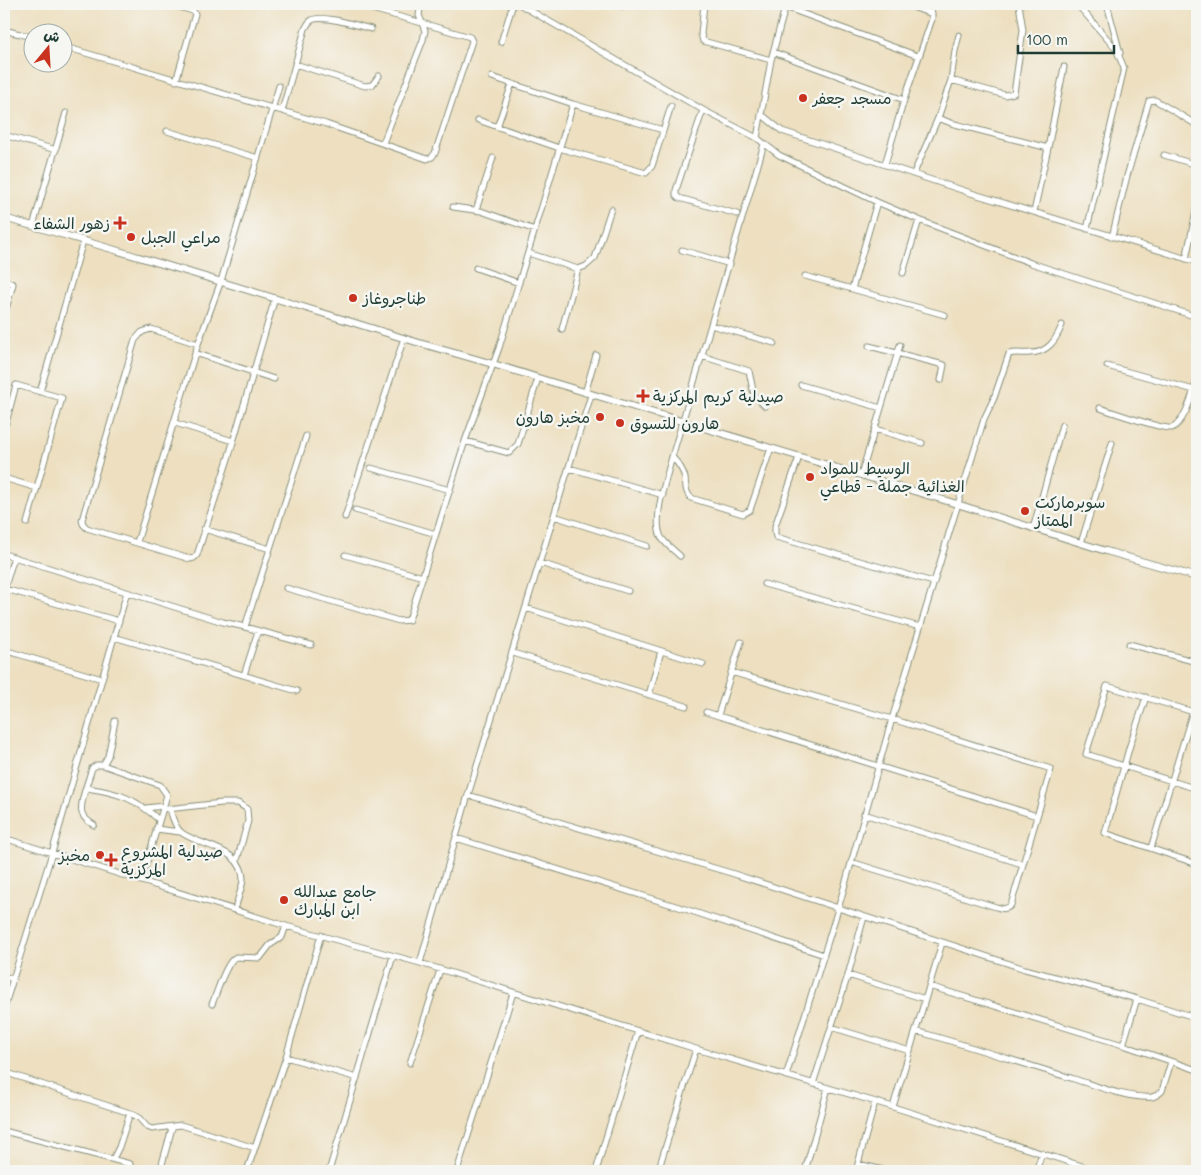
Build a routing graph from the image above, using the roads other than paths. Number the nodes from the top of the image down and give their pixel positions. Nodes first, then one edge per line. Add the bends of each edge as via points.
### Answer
1 (169, 4) edge
2 (354, 4) edge
3 (421, 4) edge
4 (513, 4) edge
5 (519, 4) edge
6 (704, 4) edge
7 (904, 4) edge
8 (930, 4) edge
9 (1019, 4) edge
10 (1077, 4) edge
11 (1107, 4) edge
12 (526, 6) edge
13 (786, 6) edge
14 (932, 14) junction
15 (422, 23) junction
16 (371, 29) dead end
17 (4, 30) edge
18 (22, 34) edge
19 (959, 35) dead end
20 (501, 42) dead end
21 (72, 49) edge
22 (773, 52) junction
23 (918, 56) junction
24 (771, 60) junction
25 (295, 64) junction
26 (1064, 67) dead end
27 (1124, 68) junction
28 (379, 76) dead end
29 (492, 77) dead end
30 (951, 80) junction
31 (176, 81) junction
32 (512, 84) junction
33 (279, 86) dead end
34 (904, 100) junction
35 (573, 104) junction
36 (671, 106) dead end
37 (273, 108) junction
38 (703, 110) junction
39 (282, 111) junction
40 (66, 113) dead end
41 (761, 114) junction
42 (938, 118) junction
43 (478, 120) dead end
44 (1197, 125) edge
45 (497, 127) junction
46 (663, 130) junction
47 (167, 131) dead end
48 (4, 135) edge
49 (757, 138) junction
50 (383, 143) junction
51 (764, 144) junction
52 (559, 148) junction
53 (1048, 148) junction
54 (56, 150) junction
55 (1164, 155) dead end
56 (258, 158) junction
57 (492, 158) dead end
58 (885, 164) junction
59 (1197, 165) edge
60 (914, 173) junction
61 (877, 202) junction
62 (453, 207) dead end
63 (1197, 207) edge
64 (611, 209) dead end
65 (476, 210) junction
66 (1034, 212) junction
67 (737, 214) dead end
68 (4, 218) edge
69 (919, 220) junction
70 (33, 226) junction
71 (535, 230) junction
72 (1087, 230) junction
73 (1112, 237) junction
74 (84, 241) junction
75 (682, 250) dead end
76 (528, 253) junction
77 (1186, 259) junction
78 (1197, 262) edge
79 (730, 264) junction
80 (476, 268) dead end
81 (578, 269) junction
82 (903, 273) dead end
83 (805, 276) dead end
84 (4, 280) edge
85 (220, 281) junction
86 (519, 283) junction
87 (852, 289) junction
88 (275, 298) junction
89 (945, 315) dead end
90 (4, 316) edge
91 (1197, 317) edge
92 (710, 325) junction
93 (1062, 325) dead end
94 (562, 329) dead end
95 (404, 338) junction
96 (774, 343) dead end
97 (198, 344) junction
98 (900, 345) dead end
99 (869, 346) dead end
100 (195, 353) junction
101 (898, 353) junction
102 (596, 355) dead end
103 (702, 356) junction
104 (492, 363) junction
105 (1107, 366) dead end
106 (253, 372) junction
107 (538, 378) junction
108 (274, 379) dead end
109 (942, 380) dead end
110 (1197, 380) edge
111 (802, 385) dead end
112 (1194, 390) junction
113 (40, 392) junction
114 (588, 394) junction
115 (765, 406) dead end
116 (881, 408) junction
117 (1100, 408) dead end
118 (682, 422) junction
119 (175, 423) junction
120 (1062, 425) dead end
121 (875, 429) junction
122 (4, 430) edge
123 (306, 436) dead end
124 (233, 441) junction
125 (465, 441) junction
126 (922, 443) dead end
127 (1112, 443) dead end
128 (771, 448) junction
129 (672, 457) junction
130 (799, 457) junction
131 (371, 468) dead end
132 (569, 468) junction
133 (861, 475) junction
134 (4, 478) edge
135 (37, 488) junction
136 (450, 490) junction
137 (663, 495) junction
138 (957, 504) junction
139 (355, 510) dead end
140 (554, 516) junction
141 (345, 517) dead end
142 (27, 523) dead end
143 (1033, 528) junction
144 (204, 530) junction
145 (436, 534) junction
146 (137, 542) junction
147 (1081, 544) junction
148 (647, 546) dead end
149 (270, 549) junction
150 (4, 554) edge
151 (345, 555) dead end
152 (680, 556) dead end
153 (14, 557) junction
154 (540, 563) junction
155 (423, 577) junction
156 (1197, 577) edge
157 (933, 582) junction
158 (764, 584) dead end
159 (286, 588) dead end
160 (4, 591) edge
161 (628, 591) dead end
162 (127, 592) junction
163 (526, 608) junction
164 (119, 621) junction
165 (920, 627) junction
166 (245, 628) junction
167 (258, 631) junction
168 (114, 637) junction
169 (741, 642) dead end
170 (1129, 644) dead end
171 (311, 646) dead end
172 (4, 650) edge
173 (661, 651) junction
174 (513, 653) junction
175 (1197, 662) edge
176 (702, 664) dead end
177 (732, 672) junction
178 (244, 675) junction
179 (102, 679) junction
180 (297, 690) dead end
181 (649, 694) junction
182 (1146, 697) junction
183 (686, 706) dead end
184 (706, 712) dead end
185 (1195, 712) edge
186 (718, 715) junction
187 (892, 719) junction
188 (115, 721) dead end
189 (103, 765) junction
190 (878, 766) junction
191 (1124, 766) junction
192 (1172, 781) junction
193 (86, 788) junction
194 (1197, 789) edge
195 (468, 795) junction
196 (146, 808) junction
197 (163, 808) junction
198 (170, 809) junction
199 (864, 814) junction
200 (1036, 816) junction
201 (159, 820) junction
202 (94, 825) dead end
203 (156, 829) junction
204 (180, 832) junction
205 (4, 838) edge
206 (456, 838) junction
207 (1151, 848) junction
208 (52, 853) junction
209 (1197, 854) edge
210 (237, 860) junction
211 (851, 862) junction
212 (1022, 864) junction
213 (1196, 864) edge
214 (142, 881) junction
215 (838, 908) junction
216 (235, 910) junction
217 (864, 917) junction
218 (286, 926) junction
219 (321, 935) junction
220 (942, 942) junction
221 (824, 955) junction
222 (392, 956) junction
223 (420, 963) junction
224 (440, 970) junction
225 (848, 975) junction
226 (4, 976) edge
227 (12, 979) junction
228 (929, 986) junction
229 (513, 993) junction
230 (925, 999) junction
231 (1137, 999) junction
232 (212, 1004) dead end
233 (4, 1008) edge
234 (1197, 1018) edge
235 (831, 1027) junction
236 (916, 1030) junction
237 (638, 1031) junction
238 (1123, 1044) junction
239 (696, 1049) junction
240 (910, 1050) junction
241 (286, 1057) junction
242 (1171, 1062) junction
243 (410, 1063) dead end
244 (1197, 1070) edge
245 (4, 1072) edge
246 (786, 1076) junction
247 (357, 1078) junction
248 (813, 1084) junction
249 (828, 1088) junction
250 (876, 1102) junction
251 (893, 1107) junction
252 (130, 1113) junction
253 (172, 1128) junction
254 (4, 1131) edge
255 (255, 1148) junction
256 (1042, 1153) junction
257 (113, 1159) junction
258 (130, 1164) dead end
259 (858, 1164) junction
260 (1084, 1169) edge
261 (167, 1171) edge
262 (247, 1171) edge
263 (329, 1171) edge
264 (457, 1171) edge
265 (596, 1171) edge
266 (658, 1171) edge
267 (805, 1171) edge
268 (856, 1171) edge
269 (886, 1171) edge
270 (1036, 1171) edge
271 (1098, 1171) edge

1 - 31 street via 195,14
2 - 15 street
3 - 15 street via 419,15
4 - 20 street
5 - 12 street
6 - 24 street via 703,41
7 - 14 street
8 - 14 street
9 - 30 street via 1023,30 1014,93 1005,95
10 - 27 street via 1116,49
11 - 27 street
12 - 38 street
13 - 22 street
13 - 23 street
14 - 23 street
15 - 50 street via 425,31 423,40
15 - 50 street via 470,37 472,41 466,60 432,157 427,159
16 - 25 street via 333,20 311,20
17 - 18 street
19 - 30 street
21 - 31 street
22 - 24 street
22 - 34 street
23 - 34 street
24 - 41 street
25 - 28 street via 365,86 372,85
25 - 39 street
26 - 53 street
27 - 72 street
29 - 32 street
30 - 42 street
31 - 37 street
32 - 35 street
32 - 45 street
33 - 37 street
34 - 58 street
35 - 46 street
35 - 52 street
36 - 46 street
37 - 39 street
37 - 56 street
38 - 49 street
38 - 67 street via 676,195
39 - 50 street
40 - 54 street
41 - 49 street
41 - 58 street via 782,130
42 - 53 street
42 - 60 street
43 - 45 street
44 - 73 street via 1154,100 1149,101
45 - 52 street
46 - 52 street via 652,166 646,173
47 - 56 street
48 - 54 street
49 - 51 street
51 - 61 street via 779,155
51 - 79 street
52 - 71 street
53 - 66 street
54 - 70 street
55 - 59 street
56 - 85 street
57 - 65 street
58 - 60 street
60 - 66 street
61 - 69 street
61 - 87 street
62 - 65 street
63 - 77 street
64 - 81 street via 595,258
65 - 71 street
66 - 72 street
68 - 70 street
69 - 82 street
69 - 91 street via 1031,263
70 - 74 street
71 - 76 street
72 - 73 street
73 - 77 street
74 - 85 street
74 - 113 street
75 - 79 street
76 - 81 street
76 - 86 street
77 - 78 street
79 - 92 street
80 - 86 street
81 - 94 street
83 - 87 street
84 - 90 street via 13,284
85 - 88 street
85 - 97 street
86 - 104 street
87 - 89 street
88 - 95 street
88 - 106 street
92 - 96 street
92 - 103 street
93 - 138 street via 1042,352 1009,354
95 - 104 street
95 - 141 street
97 - 100 street
97 - 146 street via 150,329 135,340 82,520 88,528
98 - 101 street
99 - 101 street
100 - 106 street
100 - 119 street
101 - 109 street via 944,365
101 - 116 street
102 - 114 street
103 - 115 street via 749,371 754,395
103 - 118 street
104 - 107 street
104 - 125 street
105 - 112 street
106 - 108 street
106 - 124 street
107 - 114 street
107 - 125 street via 514,449 509,453
110 - 112 street
111 - 116 street
112 - 117 street via 1183,416 1172,428
113 - 122 street via 16,385
113 - 135 street via 62,398
114 - 118 street
114 - 132 street
116 - 121 street
118 - 128 street
118 - 129 street
119 - 124 street
119 - 146 street
120 - 143 street
121 - 126 street
121 - 133 street
123 - 149 street
124 - 144 street
125 - 136 street
127 - 147 street
128 - 129 street via 750,510 743,514 691,498 679,464
128 - 130 street
129 - 137 street
130 - 133 street
130 - 157 street via 775,526 776,537
131 - 136 street
132 - 137 street
132 - 140 street
133 - 138 street
134 - 135 street
135 - 142 street
136 - 145 street
137 - 152 street via 659,520 661,537
138 - 143 street
138 - 157 street
139 - 145 street
140 - 148 street
140 - 154 street
143 - 147 street
144 - 146 street via 194,558
144 - 149 street
145 - 155 street
147 - 156 street
149 - 166 street
150 - 153 street
151 - 155 street
153 - 160 street
153 - 162 street
154 - 161 street
154 - 163 street
155 - 159 street via 410,620 404,621
157 - 165 street
158 - 165 street
160 - 164 street
162 - 164 street
162 - 166 street
163 - 173 street
163 - 174 street
164 - 168 street
165 - 187 street
166 - 167 street
167 - 171 street
167 - 178 street
168 - 178 street
168 - 179 street
169 - 177 street
170 - 175 street
172 - 179 street
173 - 176 street
173 - 181 street
174 - 181 street
174 - 195 street
177 - 186 street
177 - 187 street
178 - 180 street
179 - 208 street
181 - 183 street
182 - 185 street
182 - 191 street
182 - 191 street via 1107,686 1086,754
184 - 186 street
185 - 192 street
186 - 190 street
187 - 190 street
187 - 200 street via 1051,769
188 - 189 street
189 - 193 street via 92,768
189 - 197 street via 160,785 166,795
190 - 199 street
190 - 200 street
191 - 192 street
191 - 207 street via 1105,833
192 - 194 street
192 - 207 street
193 - 196 street via 130,798
193 - 202 street via 83,814
195 - 206 street
195 - 215 street
196 - 197 street
196 - 201 street
197 - 198 street
197 - 201 street
198 - 204 street
198 - 210 street via 238,803 247,809 248,821
199 - 211 street
199 - 212 street
200 - 212 street
201 - 203 street
203 - 204 street
203 - 214 street
204 - 210 street
205 - 208 street
206 - 221 street via 679,906
206 - 223 street
207 - 213 street
208 - 214 street
208 - 227 street
209 - 213 street
210 - 216 street via 243,880
211 - 212 street via 1005,909 1011,905
211 - 215 street
214 - 216 street
215 - 217 street
215 - 221 street
216 - 218 street
217 - 220 street
217 - 225 street
218 - 219 street
218 - 232 street via 282,937 260,958 232,959
219 - 222 street
219 - 241 street
220 - 228 street
220 - 231 street via 1025,969
221 - 246 street
222 - 223 street
222 - 247 street
223 - 224 street
224 - 229 street
224 - 243 street
225 - 230 street
225 - 235 street
226 - 227 street
227 - 233 street
228 - 230 street
228 - 238 street
229 - 237 street
229 - 264 street
230 - 236 street
231 - 234 street
231 - 238 street
235 - 240 street
235 - 248 street
236 - 240 street
236 - 242 street via 1136,1096 1155,1097 1159,1094
237 - 239 street
237 - 265 street
238 - 242 street
239 - 246 street
239 - 266 street
240 - 251 street
241 - 247 street
241 - 255 street
242 - 244 street
245 - 252 street
246 - 248 street
247 - 263 street
248 - 249 street
249 - 250 street
249 - 267 street
250 - 251 street
250 - 259 street
251 - 256 street
252 - 253 street via 152,1130
252 - 257 street
253 - 255 street via 181,1125
253 - 261 street via 162,1164
254 - 257 street
255 - 262 street
256 - 260 street
256 - 270 street
257 - 258 street
259 - 268 street
259 - 269 street
260 - 271 street

